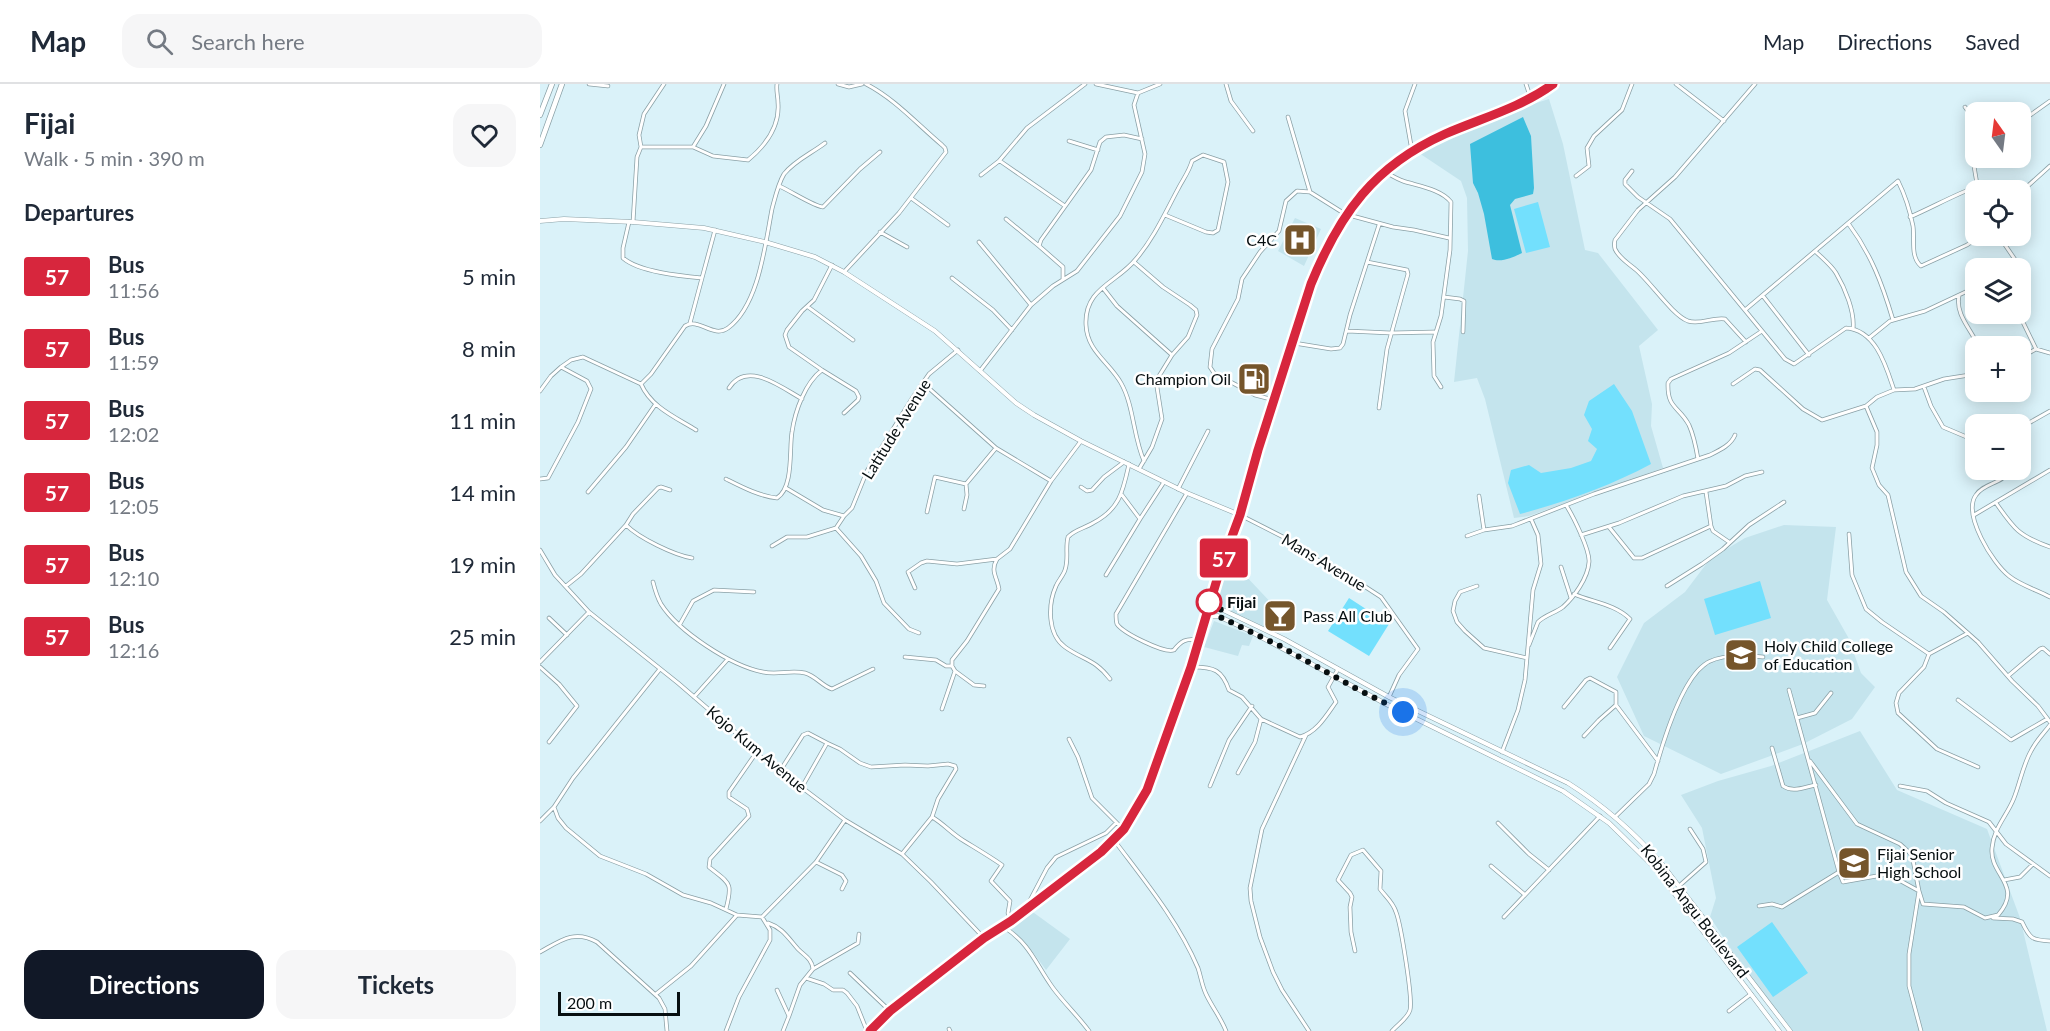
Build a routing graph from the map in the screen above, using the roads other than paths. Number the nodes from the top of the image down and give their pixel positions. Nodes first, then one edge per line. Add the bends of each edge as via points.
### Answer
1 (552, 84) edge
2 (562, 84) edge
3 (589, 84) edge
4 (664, 84) edge
5 (724, 84) edge
6 (777, 84) edge
7 (838, 84) edge
8 (864, 84) edge
9 (1085, 84) edge
10 (1096, 84) edge
11 (1160, 84) edge
12 (1226, 84) edge
13 (1415, 84) edge
14 (1526, 84) edge
15 (1553, 84) edge
16 (1632, 84) edge
17 (1676, 84) edge
18 (1755, 84) edge
19 (608, 87) dead end
20 (1138, 93) junction
21 (1531, 98) junction
22 (2050, 101) edge
23 (540, 115) edge
24 (2031, 115) edge
25 (1288, 117) dead end
26 (1725, 122) junction
27 (1253, 131) dead end
28 (1142, 139) junction
29 (1069, 141) dead end
30 (825, 143) dead end
31 (540, 145) edge
32 (641, 147) junction
33 (693, 147) junction
34 (1098, 150) junction
35 (1412, 151) junction
36 (880, 152) dead end
37 (999, 161) junction
38 (2050, 166) edge
39 (1632, 171) dead end
40 (1385, 172) junction
41 (981, 175) dead end
42 (1576, 176) dead end
43 (2031, 183) edge
44 (779, 186) junction
45 (1310, 192) junction
46 (1965, 192) edge
47 (911, 198) junction
48 (1646, 202) junction
49 (1065, 206) junction
50 (1345, 214) junction
51 (1165, 215) junction
52 (1910, 217) junction
53 (1006, 219) dead end
54 (540, 221) edge
55 (631, 222) junction
56 (1848, 223) junction
57 (1380, 224) junction
58 (948, 225) dead end
59 (715, 230) junction
60 (880, 232) junction
61 (1449, 238) junction
62 (765, 242) junction
63 (979, 242) dead end
64 (1039, 246) junction
65 (1965, 246) edge
66 (907, 247) dead end
67 (1815, 251) junction
68 (1134, 261) junction
69 (1367, 262) junction
70 (832, 265) junction
71 (844, 272) junction
72 (702, 278) junction
73 (952, 278) dead end
74 (1063, 279) junction
75 (1102, 287) junction
76 (1965, 293) edge
77 (1763, 296) junction
78 (1959, 296) junction
79 (1444, 297) junction
80 (1031, 305) junction
81 (808, 307) junction
82 (1744, 310) junction
83 (1893, 320) junction
84 (690, 323) junction
85 (2024, 324) edge
86 (1853, 329) junction
87 (1012, 330) junction
88 (1347, 331) junction
89 (1762, 331) junction
90 (1462, 332) dead end
91 (1391, 333) junction
92 (1434, 333) junction
93 (1972, 336) edge
94 (1869, 338) junction
95 (853, 340) dead end
96 (1746, 342) junction
97 (1293, 343) junction
98 (2036, 349) junction
99 (958, 350) junction
100 (2031, 352) edge
101 (2050, 353) edge
102 (1809, 355) junction
103 (1172, 356) junction
104 (561, 367) junction
105 (822, 370) junction
106 (980, 371) junction
107 (1965, 376) edge
108 (923, 383) junction
109 (641, 384) junction
110 (1733, 384) dead end
111 (1441, 387) dead end
112 (1924, 387) junction
113 (729, 388) dead end
114 (1894, 390) junction
115 (540, 391) edge
116 (802, 399) junction
117 (1275, 400) junction
118 (655, 405) junction
119 (1866, 406) junction
120 (1379, 408) dead end
121 (2050, 411) edge
122 (844, 413) dead end
123 (2031, 422) edge
124 (696, 430) dead end
125 (1208, 431) dead end
126 (1735, 435) dead end
127 (1965, 436) edge
128 (1081, 441) junction
129 (996, 448) junction
130 (1698, 459) junction
131 (1144, 461) junction
132 (1126, 463) junction
133 (1139, 469) junction
134 (2050, 470) edge
135 (1762, 472) dead end
136 (540, 479) edge
137 (726, 479) dead end
138 (2001, 480) edge
139 (1051, 481) junction
140 (1164, 482) junction
141 (966, 484) junction
142 (1081, 487) dead end
143 (786, 488) junction
144 (1178, 489) junction
145 (670, 490) dead end
146 (588, 492) dead end
147 (1706, 492) junction
148 (1187, 493) junction
149 (1122, 495) junction
150 (1479, 496) dead end
151 (1784, 502) dead end
152 (1996, 503) junction
153 (1566, 505) junction
154 (964, 508) dead end
155 (927, 512) dead end
156 (1240, 515) junction
157 (1974, 515) junction
158 (844, 516) junction
159 (1140, 519) junction
160 (1531, 519) junction
161 (626, 525) junction
162 (1711, 526) junction
163 (1609, 527) junction
164 (836, 528) junction
165 (1484, 530) junction
166 (1850, 534) dead end
167 (1581, 535) junction
168 (1467, 536) dead end
169 (1729, 542) junction
170 (772, 546) dead end
171 (2050, 547) edge
172 (540, 551) edge
173 (692, 558) dead end
174 (997, 559) junction
175 (1561, 567) dead end
176 (1106, 575) dead end
177 (653, 582) dead end
178 (566, 586) junction
179 (1477, 586) dead end
180 (1667, 586) dead end
181 (915, 588) dead end
182 (754, 592) dead end
183 (1574, 594) junction
184 (1211, 597) junction
185 (2050, 597) edge
186 (1571, 598) junction
187 (1221, 609) junction
188 (589, 612) junction
189 (1218, 616) junction
190 (1205, 617) junction
191 (549, 618) dead end
192 (680, 624) junction
193 (919, 633) dead end
194 (1968, 633) junction
195 (567, 635) junction
196 (1198, 640) junction
197 (1528, 648) junction
198 (1611, 648) dead end
199 (1929, 654) junction
200 (2050, 654) edge
201 (905, 657) dead end
202 (1763, 657) dead end
203 (1527, 658) junction
204 (728, 659) junction
205 (540, 664) edge
206 (952, 666) junction
207 (1191, 667) junction
208 (660, 669) junction
209 (873, 669) dead end
210 (1338, 669) junction
211 (955, 671) junction
212 (1333, 676) junction
213 (2008, 676) junction
214 (1110, 679) dead end
215 (984, 686) dead end
216 (1789, 690) dead end
217 (1832, 693) dead end
218 (694, 697) junction
219 (1389, 697) junction
220 (1958, 700) dead end
221 (1616, 705) junction
222 (1251, 706) junction
223 (1564, 707) dead end
224 (942, 709) dead end
225 (1797, 718) junction
226 (1261, 719) junction
227 (2049, 722) edge
228 (1306, 735) junction
229 (1584, 736) dead end
230 (1069, 739) dead end
231 (549, 742) dead end
232 (826, 744) junction
233 (1772, 748) dead end
234 (1502, 752) junction
235 (756, 753) junction
236 (1499, 759) junction
237 (1658, 760) junction
238 (1809, 760) junction
239 (1978, 767) dead end
240 (780, 771) junction
241 (1238, 773) dead end
242 (1816, 785) junction
243 (1209, 786) dead end
244 (1900, 786) dead end
245 (802, 787) junction
246 (554, 807) junction
247 (547, 815) junction
248 (1599, 816) junction
249 (1615, 817) junction
250 (558, 818) junction
251 (932, 818) junction
252 (845, 820) junction
253 (540, 821) edge
254 (1116, 823) junction
255 (1498, 823) dead end
256 (1124, 829) junction
257 (1690, 829) dead end
258 (1996, 832) junction
259 (1114, 840) junction
260 (902, 854) junction
261 (816, 862) junction
262 (2033, 863) junction
263 (1491, 866) dead end
264 (1549, 870) junction
265 (1839, 872) junction
266 (2050, 876) edge
267 (2004, 880) junction
268 (1679, 886) junction
269 (842, 889) dead end
270 (1919, 891) junction
271 (1524, 894) junction
272 (1759, 906) dead end
273 (726, 909) junction
274 (1026, 910) junction
275 (737, 915) junction
276 (762, 917) junction
277 (1504, 917) dead end
278 (1986, 918) junction
279 (1011, 921) junction
280 (766, 922) junction
281 (1002, 926) junction
282 (859, 934) dead end
283 (984, 938) junction
284 (2050, 941) edge
285 (1355, 951) dead end
286 (540, 952) edge
287 (813, 969) junction
288 (850, 973) dead end
289 (806, 978) junction
290 (777, 990) dead end
291 (656, 994) junction
292 (1751, 994) junction
293 (890, 1011) junction
294 (1729, 1011) dead end
295 (789, 1016) junction
296 (667, 1031) edge
297 (726, 1031) edge
298 (783, 1031) edge
299 (868, 1031) edge
300 (1089, 1031) edge
301 (1226, 1031) edge
302 (1309, 1031) edge
303 (1392, 1031) edge
304 (1779, 1031) edge
305 (1790, 1031) edge
306 (1921, 1031) edge

1 - 23 main road
2 - 31 main road
3 - 19 street
4 - 32 street via 644,114 639,135
5 - 33 street
6 - 33 street via 776,123 766,142 748,160 713,156
7 - 8 street
8 - 47 street via 902,109 945,148 943,157
9 - 37 street via 1027,128
10 - 20 street
11 - 20 street
12 - 27 street via 1231,101
13 - 35 street via 1406,111
14 - 21 street
15 - 21 highway
16 - 42 street via 1622,110 1587,148 1589,166
17 - 26 street
18 - 26 street
20 - 28 street via 1134,105
21 - 35 highway
22 - 24 street
25 - 45 street
26 - 48 street via 1675,177
28 - 34 street via 1107,137
28 - 74 street via 1142,172 1120,216 1077,271
29 - 34 street
30 - 44 street via 791,167
32 - 33 street
32 - 55 street
34 - 49 street via 1091,170
35 - 40 highway
36 - 44 street via 823,207
37 - 41 street
37 - 49 street
38 - 43 street
39 - 48 street via 1626,184
40 - 50 highway
40 - 61 street via 1449,198
44 - 62 street
45 - 50 street
45 - 117 street via 1298,191 1286,201 1279,231 1242,279 1238,299 1212,349 1210,367 1214,373
46 - 52 street
47 - 58 street
47 - 60 street
48 - 82 street via 1670,219
48 - 96 street via 1615,240 1615,250 1684,320 1725,319
49 - 64 street
50 - 57 street
50 - 97 highway via 1321,259
51 - 51 street via 1192,160 1203,155 1224,162 1228,182 1218,230 1206,232
51 - 68 street
52 - 56 street via 1898,181
52 - 65 street via 1918,264 1922,266
53 - 64 street
54 - 55 street
55 - 59 street
55 - 72 street via 622,253 627,261 658,272
56 - 67 street
56 - 83 street via 1865,247
57 - 61 street
57 - 69 street
59 - 62 street
59 - 72 street
60 - 66 street
60 - 71 street
61 - 79 street
62 - 70 street
62 - 84 street via 757,283 729,328 713,331
63 - 80 street
64 - 74 street via 1063,267
67 - 77 street
67 - 86 street via 1835,272 1847,299
68 - 75 street
68 - 103 street via 1196,310 1188,337
69 - 88 street
69 - 91 street via 1407,270
70 - 71 street
70 - 81 street
71 - 99 street
72 - 84 street
73 - 87 street
74 - 80 street
75 - 103 street via 1117,306
75 - 131 street via 1089,306 1087,337 1126,394
76 - 78 street
77 - 82 street
77 - 102 street
78 - 83 street
78 - 93 street via 1961,316
79 - 90 street via 1464,301
79 - 92 street
80 - 87 street
81 - 95 street
81 - 105 street via 787,330 786,341
82 - 89 street
83 - 94 street
84 - 109 street
85 - 98 street
86 - 94 street
86 - 102 street via 1846,328
87 - 106 street
88 - 91 street
88 - 97 street via 1343,344 1336,349
89 - 96 street
89 - 102 street via 1794,364
91 - 92 street
91 - 120 street
92 - 111 street via 1432,366
94 - 114 street via 1884,362
96 - 130 street via 1668,383 1669,399 1690,426
97 - 117 highway
98 - 100 street
98 - 101 street
99 - 106 street
99 - 108 street, Latitude Avenue
103 - 131 street via 1156,381 1162,419
104 - 109 street via 583,357
104 - 115 street
104 - 136 street via 587,381 591,389 548,477
105 - 116 street
105 - 122 street via 858,394 858,400
106 - 128 street via 1016,403
107 - 112 street
108 - 129 street
108 - 158 street, Latitude Avenue via 867,471 852,508
109 - 118 street
110 - 119 street via 1755,369 1760,370 1803,409 1822,420
112 - 114 street
112 - 127 street via 1943,427
113 - 116 street via 734,380 753,375
114 - 119 street
116 - 143 street via 792,430
117 - 156 highway
118 - 124 street
118 - 146 street
119 - 194 street via 1877,432 1872,468 1888,495 1906,572 1920,596
121 - 123 street
125 - 144 street
126 - 130 street via 1727,446
128 - 132 street
128 - 139 street
129 - 139 street
129 - 141 street
130 - 153 street
131 - 133 street
132 - 133 street
132 - 142 street via 1092,490
132 - 149 street
133 - 140 street
134 - 152 street
135 - 147 street
137 - 143 street via 768,497 777,498
138 - 157 street via 1977,493
139 - 174 street via 1010,549
140 - 144 street
140 - 159 street
141 - 154 street
141 - 155 street via 935,477
143 - 158 street via 823,510
144 - 148 street
145 - 161 street via 658,488
147 - 162 street
147 - 163 street via 1683,496
148 - 156 street
148 - 196 street via 1116,618 1119,626 1132,635 1167,652 1189,638
149 - 159 street
149 - 214 street via 1109,512 1068,537 1065,570 1051,608 1057,639 1102,668
150 - 165 street
151 - 169 street
152 - 157 street
152 - 171 street via 2015,530
153 - 160 street
153 - 167 street
156 - 184 highway
156 - 219 street, Mans Avenue via 1381,597 1418,649
157 - 185 street via 1981,539 2003,570 2014,580
158 - 164 street, Latitude Avenue
159 - 176 street
160 - 165 street
160 - 197 street via 1538,535 1541,564 1533,590
161 - 173 street
161 - 178 street
162 - 163 street via 1642,558 1634,558
162 - 169 street
163 - 167 street
164 - 170 street via 807,537 787,537
164 - 193 street via 861,556 884,603 909,629
165 - 168 street
166 - 199 street via 1852,575 1866,609
167 - 183 street via 1590,560
169 - 180 street
172 - 178 street, Kojo Kum Avenue
174 - 181 street via 921,563 908,572
174 - 206 street via 993,573 999,589 952,660
175 - 186 street
177 - 192 street via 663,606
178 - 188 street, Kojo Kum Avenue
179 - 203 street via 1460,592 1453,611 1457,622 1484,648
182 - 192 street via 714,590 693,601
183 - 186 street
183 - 198 street via 1611,606 1630,619
184 - 187 street, Kobina Angu Boulevard
184 - 190 highway
186 - 197 street via 1557,612 1538,622
187 - 189 street
187 - 210 street, Kobina Angu Boulevard
188 - 195 street
188 - 208 street, Kojo Kum Avenue
189 - 190 street
189 - 212 street, Kobina Angu Boulevard
190 - 196 highway
191 - 195 street
192 - 204 street
194 - 199 street
194 - 213 street
195 - 205 street
196 - 207 highway
197 - 203 street
199 - 239 street via 1924,667 1899,693 1898,713 1937,749
200 - 213 street via 2040,649
201 - 206 street
202 - 237 street via 1727,656 1705,663 1682,693
203 - 234 street via 1518,710
204 - 209 street via 761,672 805,674 832,689
204 - 218 street
205 - 231 street via 577,706
206 - 211 street
207 - 222 street via 1214,669 1225,678 1229,690
207 - 256 highway via 1147,790
208 - 218 street, Kojo Kum Avenue
208 - 246 street
210 - 212 street
210 - 219 street, Kobina Angu Boulevard
211 - 215 street via 974,685
211 - 224 street
212 - 228 street via 1328,687 1336,702 1317,728
212 - 236 street, Kobina Angu Boulevard
213 - 227 street
216 - 225 street
217 - 225 street via 1815,713
218 - 235 street, Kojo Kum Avenue
219 - 234 street, Kobina Angu Boulevard
220 - 227 street via 2011,740
221 - 223 street via 1616,692 1590,678
221 - 229 street
221 - 237 street
222 - 226 street
222 - 243 street via 1228,740
225 - 238 street
226 - 228 street via 1296,736
226 - 241 street via 1255,742
227 - 258 street via 2030,752 2014,800
228 - 302 street via 1263,829 1250,888 1260,937 1273,972
230 - 254 street via 1092,798
232 - 240 street via 808,733 803,735
232 - 245 street
232 - 251 street via 871,767 954,766 956,769
233 - 242 street via 1785,788
234 - 236 street
234 - 249 street, Kobina Angu Boulevard via 1568,783
235 - 240 street, Kojo Kum Avenue
235 - 273 street via 729,792 729,797 747,809 749,816 709,864 730,887
236 - 248 street, Kobina Angu Boulevard via 1563,791
237 - 249 street via 1649,784
238 - 242 street
238 - 270 street via 1857,824 1899,844 1912,855
240 - 245 street, Kojo Kum Avenue
242 - 265 street
244 - 258 street via 1927,791 1989,822
245 - 252 street, Kojo Kum Avenue
246 - 247 street
246 - 250 street
247 - 250 street
247 - 253 street
248 - 264 street
248 - 292 street, Kobina Angu Boulevard via 1655,868
249 - 268 street, Kobina Angu Boulevard
250 - 273 street via 600,856 646,874 683,895
251 - 260 street
251 - 279 street via 1002,865 991,881 1010,901
252 - 260 street, Kojo Kum Avenue
252 - 261 street
254 - 256 street
254 - 274 street via 1106,833 1056,857
255 - 264 street
256 - 259 highway
257 - 268 street via 1706,862
258 - 262 street
258 - 267 street via 1992,860
259 - 274 highway
259 - 301 street via 1182,937
260 - 283 street, Kojo Kum Avenue
261 - 269 street via 842,876 846,881
261 - 276 street
262 - 266 street
262 - 267 street via 2020,877
263 - 271 street
264 - 271 street
265 - 270 street via 1846,883 1888,874
265 - 272 street via 1782,906
267 - 278 street via 2004,906 1998,915
268 - 305 street, Kobina Angu Boulevard
270 - 278 street via 1923,904 1964,907
270 - 306 street via 1908,959 1910,994
271 - 277 street
273 - 275 street
274 - 279 highway
275 - 276 street
275 - 291 street via 691,966
276 - 280 street
278 - 284 street via 2022,922 2030,937
279 - 281 highway
280 - 287 street via 786,934 811,961
280 - 297 street via 770,940 739,997
281 - 283 highway
281 - 300 street via 1029,949 1053,988
282 - 287 street via 858,943
283 - 293 highway
285 - 303 street via 1352,897 1338,880 1351,855 1363,850 1381,871 1380,889 1397,914 1406,960 1411,1008
286 - 291 street via 574,936 586,936
287 - 289 street
288 - 293 street
289 - 295 street
289 - 299 street via 847,993
290 - 295 street
291 - 296 street via 665,1009
292 - 294 street
292 - 304 street, Kobina Angu Boulevard
293 - 299 highway
295 - 298 street

